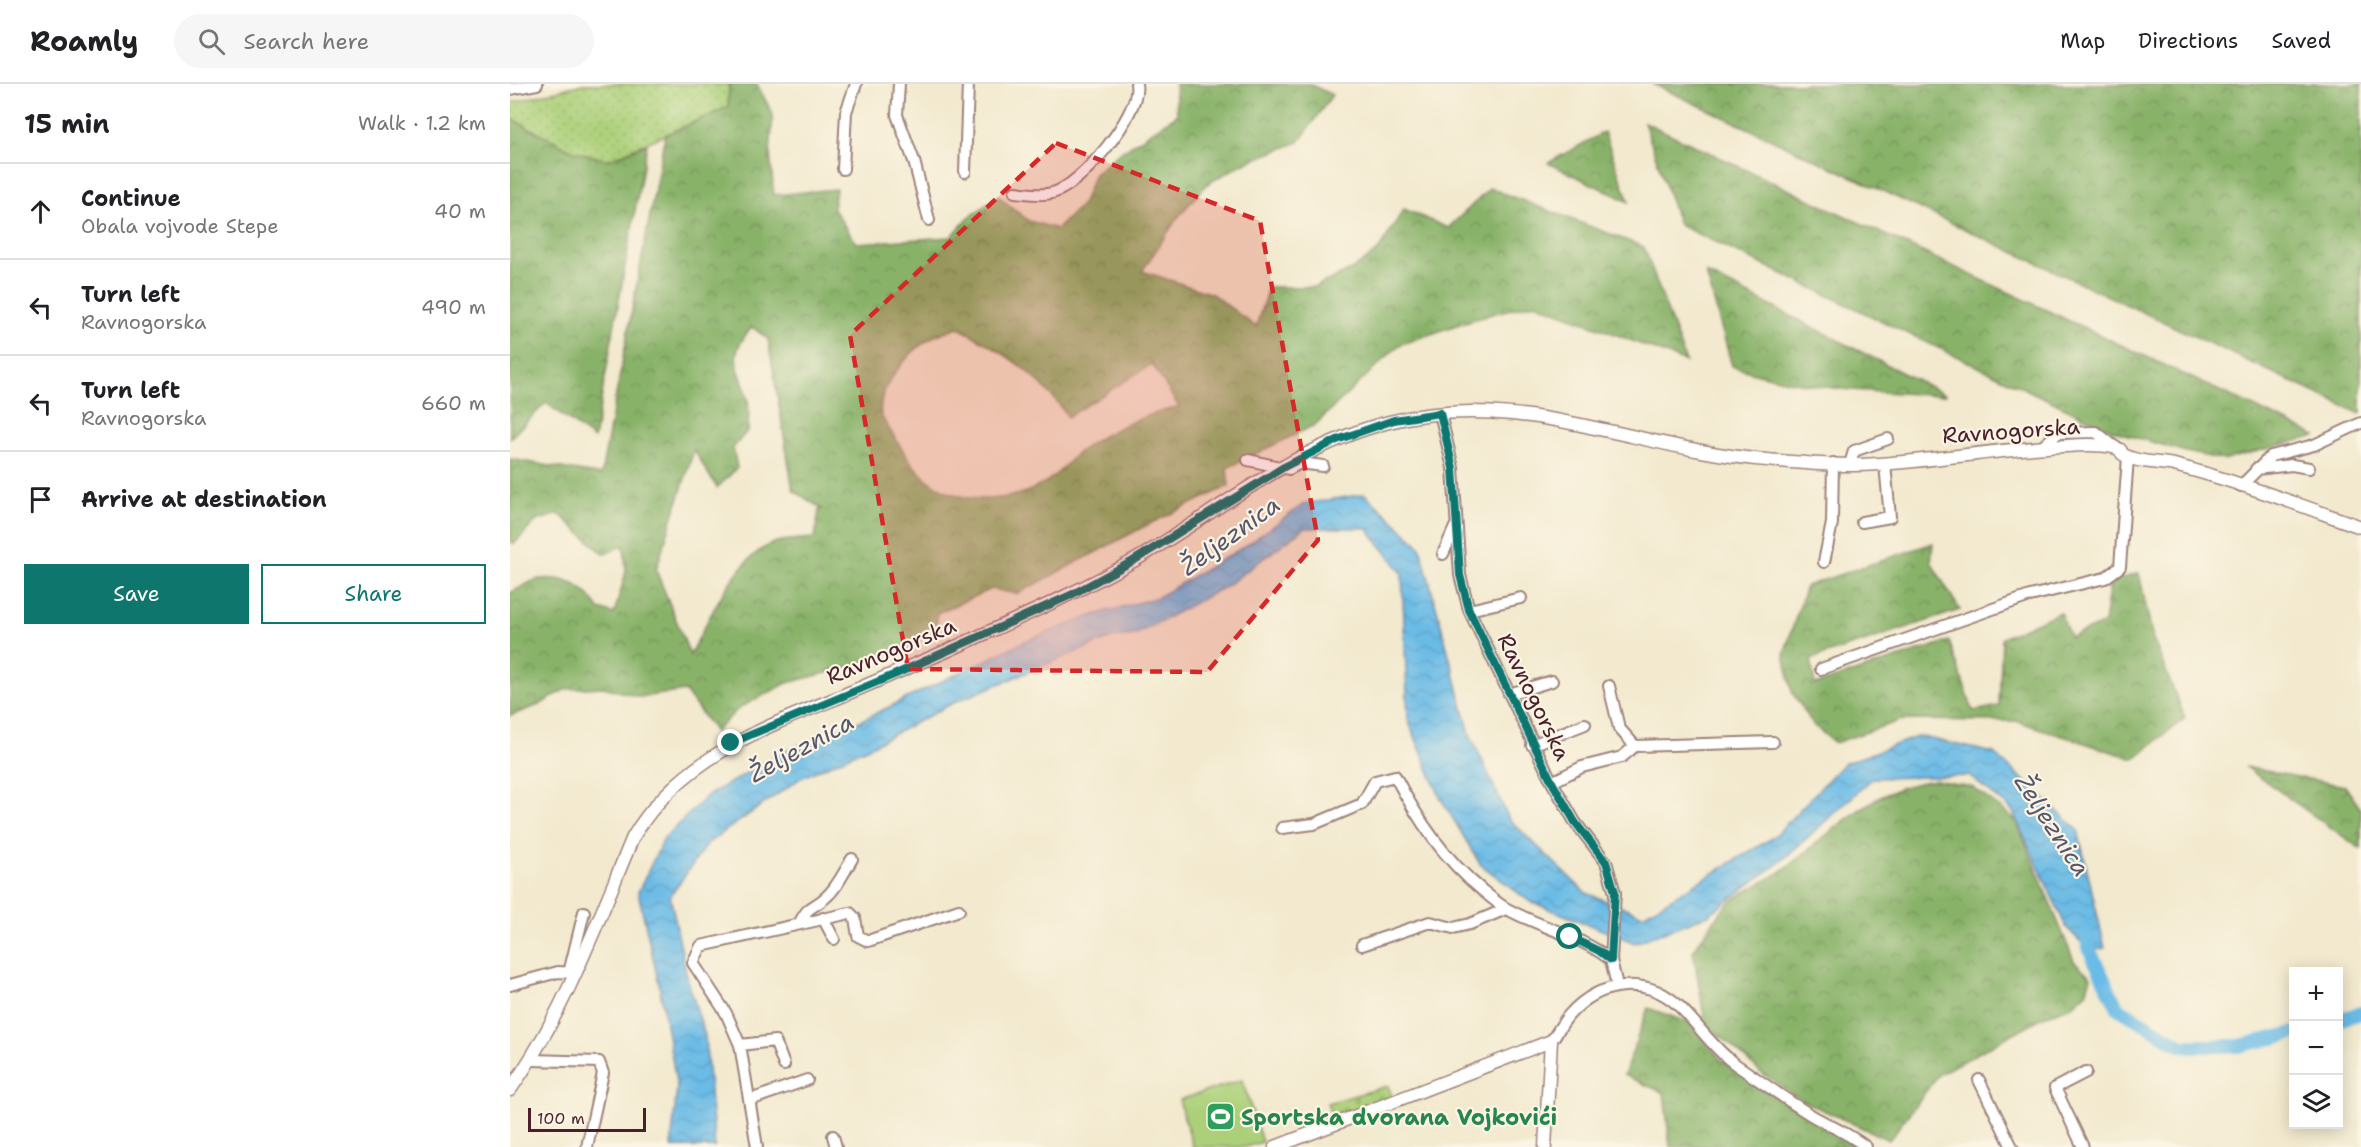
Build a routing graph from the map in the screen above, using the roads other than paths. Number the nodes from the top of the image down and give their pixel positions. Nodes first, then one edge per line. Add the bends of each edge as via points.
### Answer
1 (537, 84) edge
2 (856, 84) edge
3 (899, 84) edge
4 (968, 84) edge
5 (1136, 84) edge
6 (510, 89) edge
7 (843, 169) dead end
8 (965, 172) dead end
9 (1015, 192) dead end
10 (929, 220) dead end
11 (1440, 413) junction
12 (2361, 423) edge
13 (1888, 439) dead end
14 (2128, 457) junction
15 (1248, 460) dead end
16 (1833, 463) junction
17 (1850, 464) junction
18 (1885, 464) junction
19 (1323, 466) dead end
20 (1284, 467) junction
21 (2309, 468) dead end
22 (2256, 470) junction
23 (2241, 486) junction
24 (1862, 522) dead end
25 (1457, 525) junction
26 (2361, 527) edge
27 (1443, 554) dead end
28 (1824, 562) dead end
29 (1521, 598) dead end
30 (1469, 610) junction
31 (1821, 669) dead end
32 (1552, 681) dead end
33 (1609, 686) dead end
34 (1509, 694) junction
35 (1585, 724) dead end
36 (1773, 742) dead end
37 (1532, 745) junction
38 (1635, 746) junction
39 (1552, 782) junction
40 (1282, 828) dead end
41 (852, 859) dead end
42 (1506, 909) junction
43 (959, 910) dead end
44 (584, 912) dead end
45 (823, 918) junction
46 (799, 924) junction
47 (834, 939) dead end
48 (1362, 945) dead end
49 (1612, 956) junction
50 (572, 973) junction
51 (510, 985) edge
52 (1617, 986) junction
53 (1551, 1041) junction
54 (740, 1045) junction
55 (532, 1060) junction
56 (784, 1065) dead end
57 (2086, 1072) dead end
58 (807, 1080) dead end
59 (1978, 1080) dead end
60 (510, 1090) edge
61 (750, 1100) junction
62 (1283, 1146) edge
63 (587, 1147) edge
64 (757, 1147) edge
65 (1545, 1147) edge
66 (1866, 1147) edge
67 (2012, 1147) edge
68 (2084, 1147) edge

1 - 6 street
2 - 7 street via 846,112
3 - 10 street via 897,115
4 - 8 street
5 - 9 street via 1137,92 1126,122 1077,177 1053,193
11 - 16 main road, Ravnogorska via 1521,413 1763,460
11 - 20 main road, Ravnogorska via 1365,429
11 - 25 street, Ravnogorska via 1453,468
12 - 22 street via 2314,445 2271,456
13 - 17 street via 1854,451
14 - 18 main road, Ravnogorska via 2116,448 2043,446
14 - 23 main road, Ravnogorska via 2174,465
14 - 31 street via 2120,567 2105,578 2030,596
15 - 20 street
16 - 17 main road, Ravnogorska
16 - 28 street via 1832,523
17 - 18 main road, Ravnogorska
18 - 24 street via 1890,517
19 - 20 street via 1300,463 1289,469
20 - 50 main road, Ravnogorska via 1071,595 731,743 704,762 665,794 645,817
21 - 22 street via 2292,465
22 - 23 street
23 - 26 main road, Ravnogorska
25 - 27 street
25 - 30 street, Ravnogorska via 1460,575
29 - 30 street
30 - 34 street, Ravnogorska
32 - 34 street
33 - 38 street via 1619,728
34 - 37 street, Ravnogorska
35 - 37 street
36 - 38 street
37 - 39 street, Ravnogorska
38 - 39 street via 1622,757 1582,767
39 - 49 street, Ravnogorska via 1575,822 1606,862 1615,892
40 - 42 street via 1314,824 1362,804 1375,781 1395,776 1432,839 1465,876
41 - 46 street via 834,889 824,900 807,908
42 - 48 street via 1470,924 1454,928 1430,922
42 - 49 street
43 - 45 street via 868,941 858,936 855,918 850,913
44 - 50 street
45 - 46 street
45 - 47 street
46 - 54 street via 700,946 695,955 693,963 726,1013
49 - 52 street, Ravnogorska
50 - 51 street via 558,972
50 - 55 main road, Ravnogorska
52 - 53 street via 1583,1003
52 - 66 street via 1646,986 1663,994 1680,1007 1722,1055
53 - 62 main road
53 - 65 main road
54 - 56 street via 775,1041
54 - 61 street
55 - 60 main road, Ravnogorska
55 - 63 street via 599,1062 603,1073
57 - 68 street via 2055,1088
58 - 61 street
59 - 67 street
61 - 64 street

